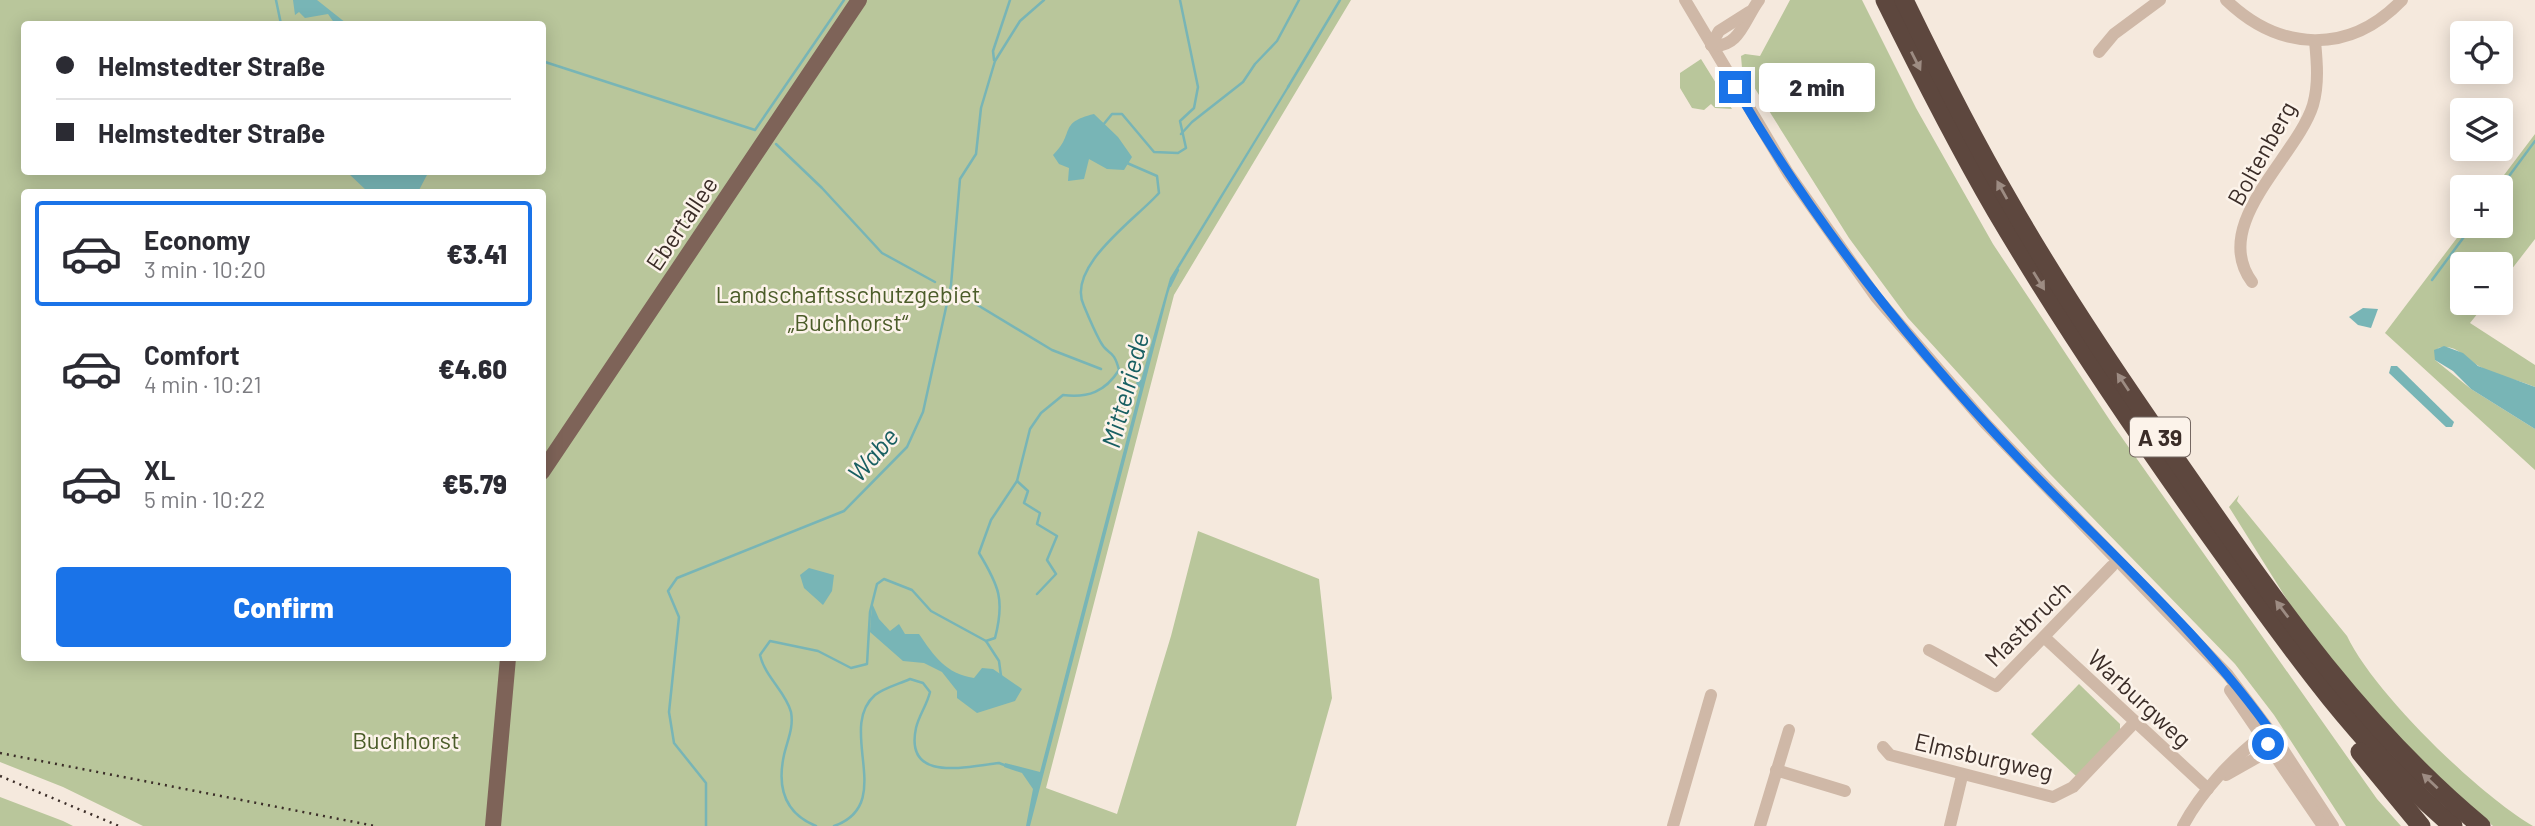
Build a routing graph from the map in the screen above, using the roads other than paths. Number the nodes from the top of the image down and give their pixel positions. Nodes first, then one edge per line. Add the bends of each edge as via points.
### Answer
1 (859, 0) edge
2 (1685, 0) edge
3 (1759, 0) edge
4 (1885, 0) edge
5 (1904, 0) edge
6 (2160, 0) edge
7 (2226, 0) edge
8 (2402, 0) edge
9 (2315, 41) junction
10 (1711, 45) junction
11 (2099, 52) dead end
12 (2252, 282) dead end
13 (546, 466) edge
14 (2112, 566) dead end
15 (2044, 638) junction
16 (1929, 649) dead end
17 (2207, 655) junction
18 (508, 661) edge
19 (2320, 685) junction
20 (1711, 695) dead end
21 (2134, 723) junction
22 (1789, 730) dead end
23 (2262, 736) junction
24 (2274, 744) junction
25 (1883, 747) dead end
26 (1776, 770) junction
27 (1962, 776) junction
28 (2221, 777) junction
29 (2208, 789) junction
30 (1845, 791) dead end
31 (492, 826) edge
32 (1672, 826) edge
33 (1760, 826) edge
34 (1950, 826) edge
35 (2183, 826) edge
36 (2323, 826) edge
37 (2333, 826) edge
38 (2421, 826) edge
39 (2453, 826) edge
40 (2482, 826) edge

1 - 13 main road, Ebertallee
2 - 10 street
3 - 10 street via 1718,31
4 -> 19 highway, A 39 via 1968,161 2038,280 2192,511
40 -> 5 highway, A 39 via 2418,769 2354,701 2241,554 2023,225
6 - 11 street via 2114,34
7 - 9 street via 2268,30
8 - 9 street via 2363,29
9 - 12 street, Boltenberg via 2313,105 2259,192 2241,236 2243,270
10 - 17 street via 1819,219 1905,334
14 - 15 street, Mastbruch
15 - 16 street, Mastbruch via 1996,686
15 - 21 street, Warburgweg
17 - 23 street
17 - 24 street via 2228,675
18 - 31 main road
19 - 38 highway via 2357,749
19 - 39 highway, A 39 via 2377,755
20 - 32 street
21 - 27 street, Elmsburgweg via 2063,795 2053,797
21 - 29 street, Warburgweg
22 - 26 street
23 - 24 street
23 - 28 street via 2242,751
24 - 28 street
24 - 36 street
24 - 37 street
25 - 27 street, Elmsburgweg via 1890,755
26 - 30 street
26 - 33 street
27 - 34 street
28 - 29 street
29 - 35 street

